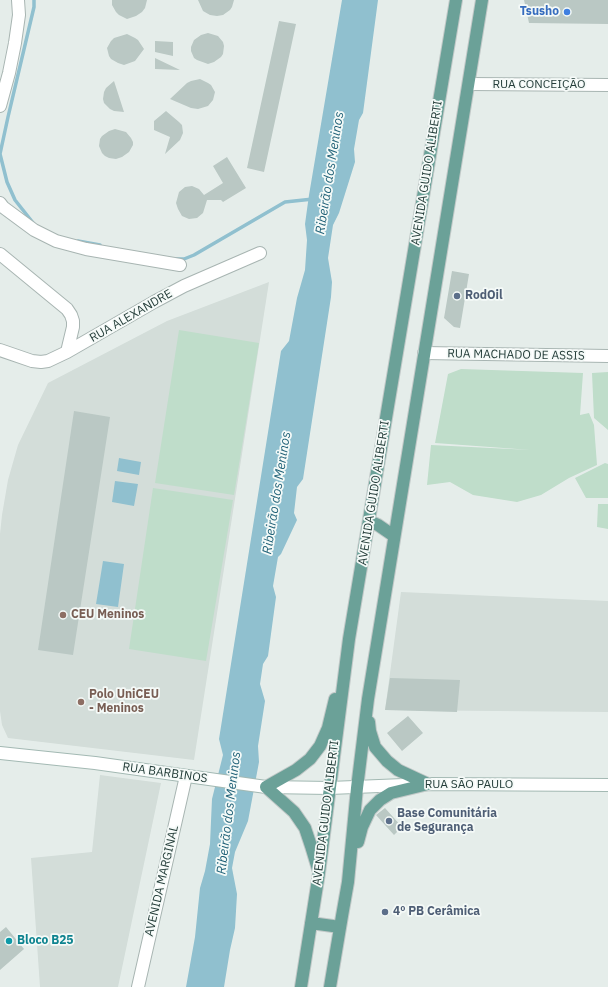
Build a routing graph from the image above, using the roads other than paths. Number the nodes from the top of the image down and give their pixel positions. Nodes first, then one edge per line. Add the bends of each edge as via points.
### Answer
1 (18, 0) edge
2 (456, 0) edge
3 (482, 0) edge
4 (469, 84) junction
5 (608, 85) edge
6 (0, 106) edge
7 (0, 203) edge
8 (260, 253) dead end
9 (0, 254) edge
10 (180, 265) dead end
11 (0, 350) edge
12 (67, 352) junction
13 (424, 353) junction
14 (608, 356) edge
15 (369, 521) junction
16 (394, 536) junction
17 (349, 640) junction
18 (368, 699) junction
19 (0, 753) edge
20 (186, 776) junction
21 (428, 784) junction
22 (608, 785) edge
23 (263, 786) junction
24 (330, 788) junction
25 (357, 788) junction
26 (319, 873) junction
27 (348, 882) junction
28 (311, 923) junction
29 (340, 928) junction
30 (138, 987) edge
31 (301, 987) edge
32 (330, 987) edge

1 - 6 street via 19,15 15,43
2 - 15 main road, AVENIDA GUIDO ALIBERTI
3 - 4 main road
4 - 5 street, RUA CONCEIÇÃO
4 - 13 main road
7 - 10 street via 34,230 56,241 86,249
8 - 12 street, RUA ALEXANDRE via 184,286
9 - 12 street via 67,309 73,321
11 - 12 street, RUA ALEXANDRE via 41,362
13 - 14 street, RUA MACHADO DE ASSIS
13 - 16 main road
15 - 16 main road
15 - 17 main road, AVENIDA GUIDO ALIBERTI
16 - 18 main road
17 - 23 main road via 328,728 320,746 310,759 296,770
17 - 24 main road, AVENIDA GUIDO ALIBERTI
18 - 21 main road via 370,731 375,747 398,770
18 - 25 main road
19 - 20 street, RUA BARBINOS
20 - 23 street, RUA BARBINOS
20 - 30 street, AVENIDA MARGINAL
21 - 22 street, RUA SÃO PAULO
21 - 25 street, RUA SÃO PAULO
21 - 27 main road via 391,793 370,810 362,827
23 - 24 street, RUA BARBINOS
23 - 26 main road via 294,812 305,828
24 - 25 street, RUA SÃO PAULO
24 - 26 main road, AVENIDA GUIDO ALIBERTI
25 - 27 main road
26 - 28 main road, AVENIDA GUIDO ALIBERTI
27 - 29 main road
28 - 29 main road
28 - 31 main road, AVENIDA GUIDO ALIBERTI
29 - 32 main road

